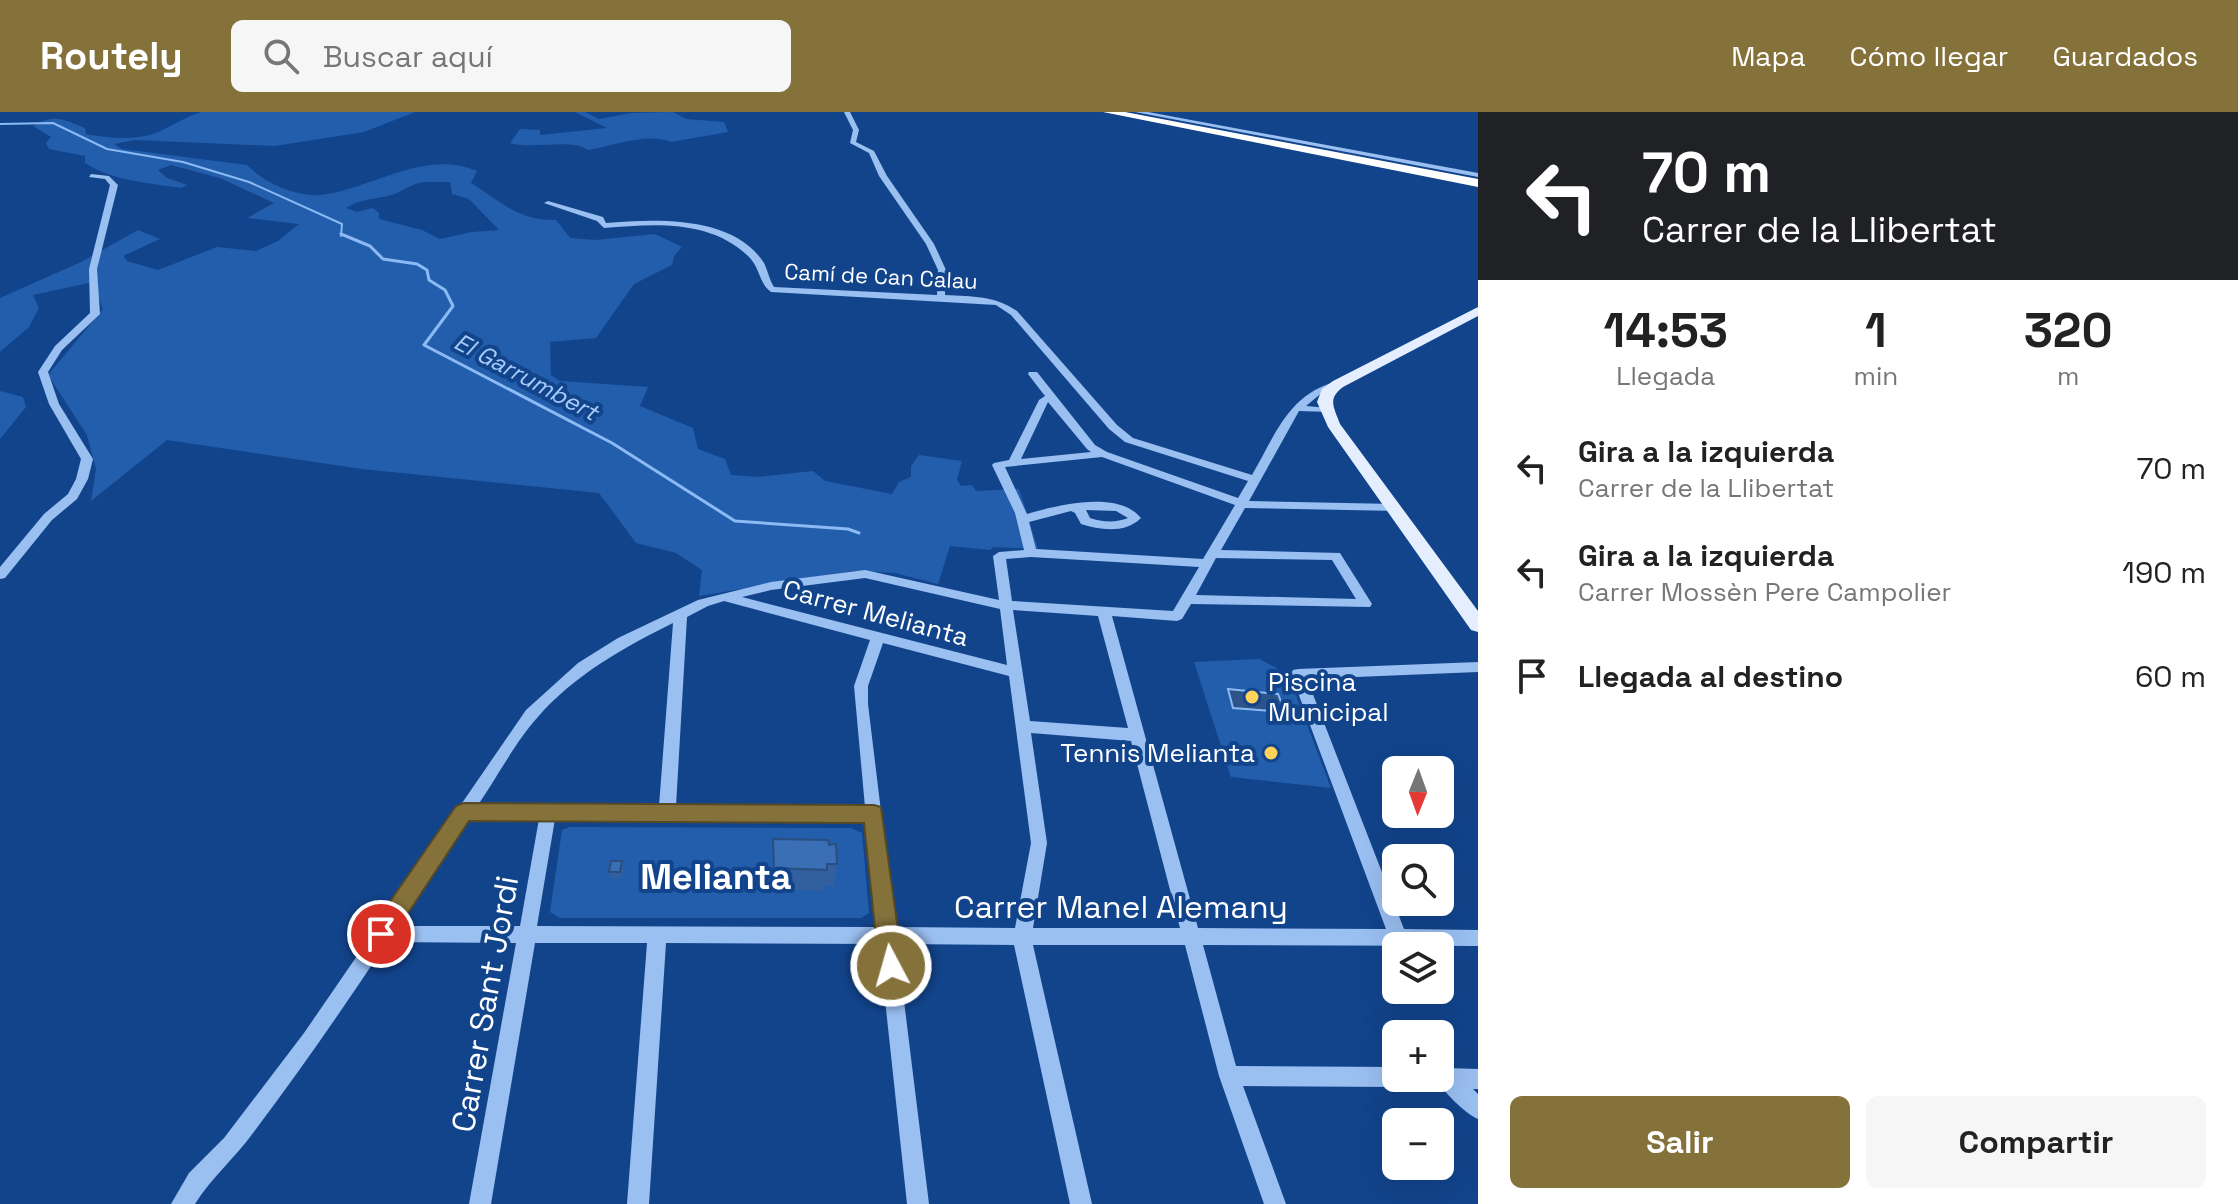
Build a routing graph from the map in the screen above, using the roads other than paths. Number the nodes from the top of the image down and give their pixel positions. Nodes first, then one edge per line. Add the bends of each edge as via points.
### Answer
1 (847, 112) edge
2 (1108, 112) edge
3 (1116, 112) edge
4 (1138, 112) edge
5 (1429, 173) junction
6 (91, 176) dead end
7 (1478, 180) edge
8 (548, 203) dead end
9 (941, 296) junction
10 (1478, 311) edge
11 (1033, 374) dead end
12 (1051, 398) junction
13 (1319, 403) junction
14 (1296, 408) junction
15 (1103, 454) junction
16 (1013, 463) junction
17 (1256, 480) junction
18 (1243, 504) junction
19 (1071, 507) dead end
20 (1395, 508) junction
21 (1022, 520) junction
22 (1031, 553) junction
23 (1209, 558) junction
24 (0, 575) edge
25 (724, 597) junction
26 (1187, 599) junction
27 (1007, 606) junction
28 (1104, 613) junction
29 (680, 615) junction
30 (1478, 625) edge
31 (878, 638) junction
32 (1478, 667) edge
33 (1016, 673) junction
34 (1025, 727) junction
35 (1136, 735) junction
36 (464, 812) junction
37 (548, 814) junction
38 (667, 814) junction
39 (874, 814) junction
40 (1396, 932) edge
41 (381, 934) junction
42 (529, 935) junction
43 (888, 936) junction
44 (1191, 936) junction
45 (657, 937) junction
46 (1382, 937) edge
47 (1022, 938) junction
48 (1454, 938) edge
49 (1478, 938) edge
50 (1229, 1076) junction
51 (1382, 1077) edge
52 (1454, 1078) edge
53 (1478, 1079) edge
54 (1454, 1087) edge
55 (1478, 1109) edge
56 (182, 1204) edge
57 (480, 1204) edge
58 (638, 1204) edge
59 (918, 1204) edge
60 (1081, 1204) edge
61 (1275, 1204) edge

1 - 9 street via 856,130 853,143 872,152 930,244 942,270
2 - 5 highway
3 - 5 highway
4 - 7 street
5 - 7 highway
6 - 24 street via 107,177 114,185 93,269 95,314 58,348 43,372 54,404 87,459 73,496 48,517
8 - 9 street, Camí de Can Calau via 600,219 604,226 685,224 722,233 761,264 771,289
9 - 17 street, Camí de Can Calau via 999,303 1014,313 1129,440
10 - 13 main road via 1338,384
11 - 12 street
12 - 15 street via 1091,447
12 - 16 street via 1044,400
13 - 14 street
13 - 14 street
13 - 20 main road
14 - 17 street
15 - 16 street
15 - 18 street
16 - 21 street via 998,465
17 - 18 street
18 - 20 street
18 - 23 street
19 - 21 street
20 - 30 main road
21 - 22 street
22 - 23 street
22 - 27 street via 999,556
23 - 26 street
23 - 26 street via 1336,556 1365,604
25 - 27 street via 865,574
25 - 29 street
25 - 31 street, Carrer Melianta
26 - 28 street via 1177,616
27 - 28 street
27 - 33 street
28 - 35 street
29 - 36 street via 623,642 557,689 531,714
29 - 38 street
31 - 33 street, Carrer Melianta
31 - 39 street via 861,686
32 - 40 street via 1298,674
33 - 34 street
34 - 35 street
34 - 47 street via 1039,843
35 - 44 street
36 - 37 street
36 - 41 street
37 - 38 street
37 - 42 street, Carrer Sant Jordi
38 - 39 street
39 - 43 street
41 - 42 street, Carrer Manel Alemany
41 - 56 street via 311,1040
42 - 45 street, Carrer Manel Alemany
42 - 57 street, Carrer Sant Jordi
43 - 45 street, Carrer Manel Alemany
43 - 47 street, Carrer Manel Alemany
43 - 59 street
44 - 46 street, Carrer Manel Alemany
44 - 47 street, Carrer Manel Alemany
44 - 50 street
45 - 58 street
47 - 60 street
48 - 49 street, Carrer Manel Alemany
50 - 51 street
50 - 61 street
52 - 53 street
54 - 55 street

